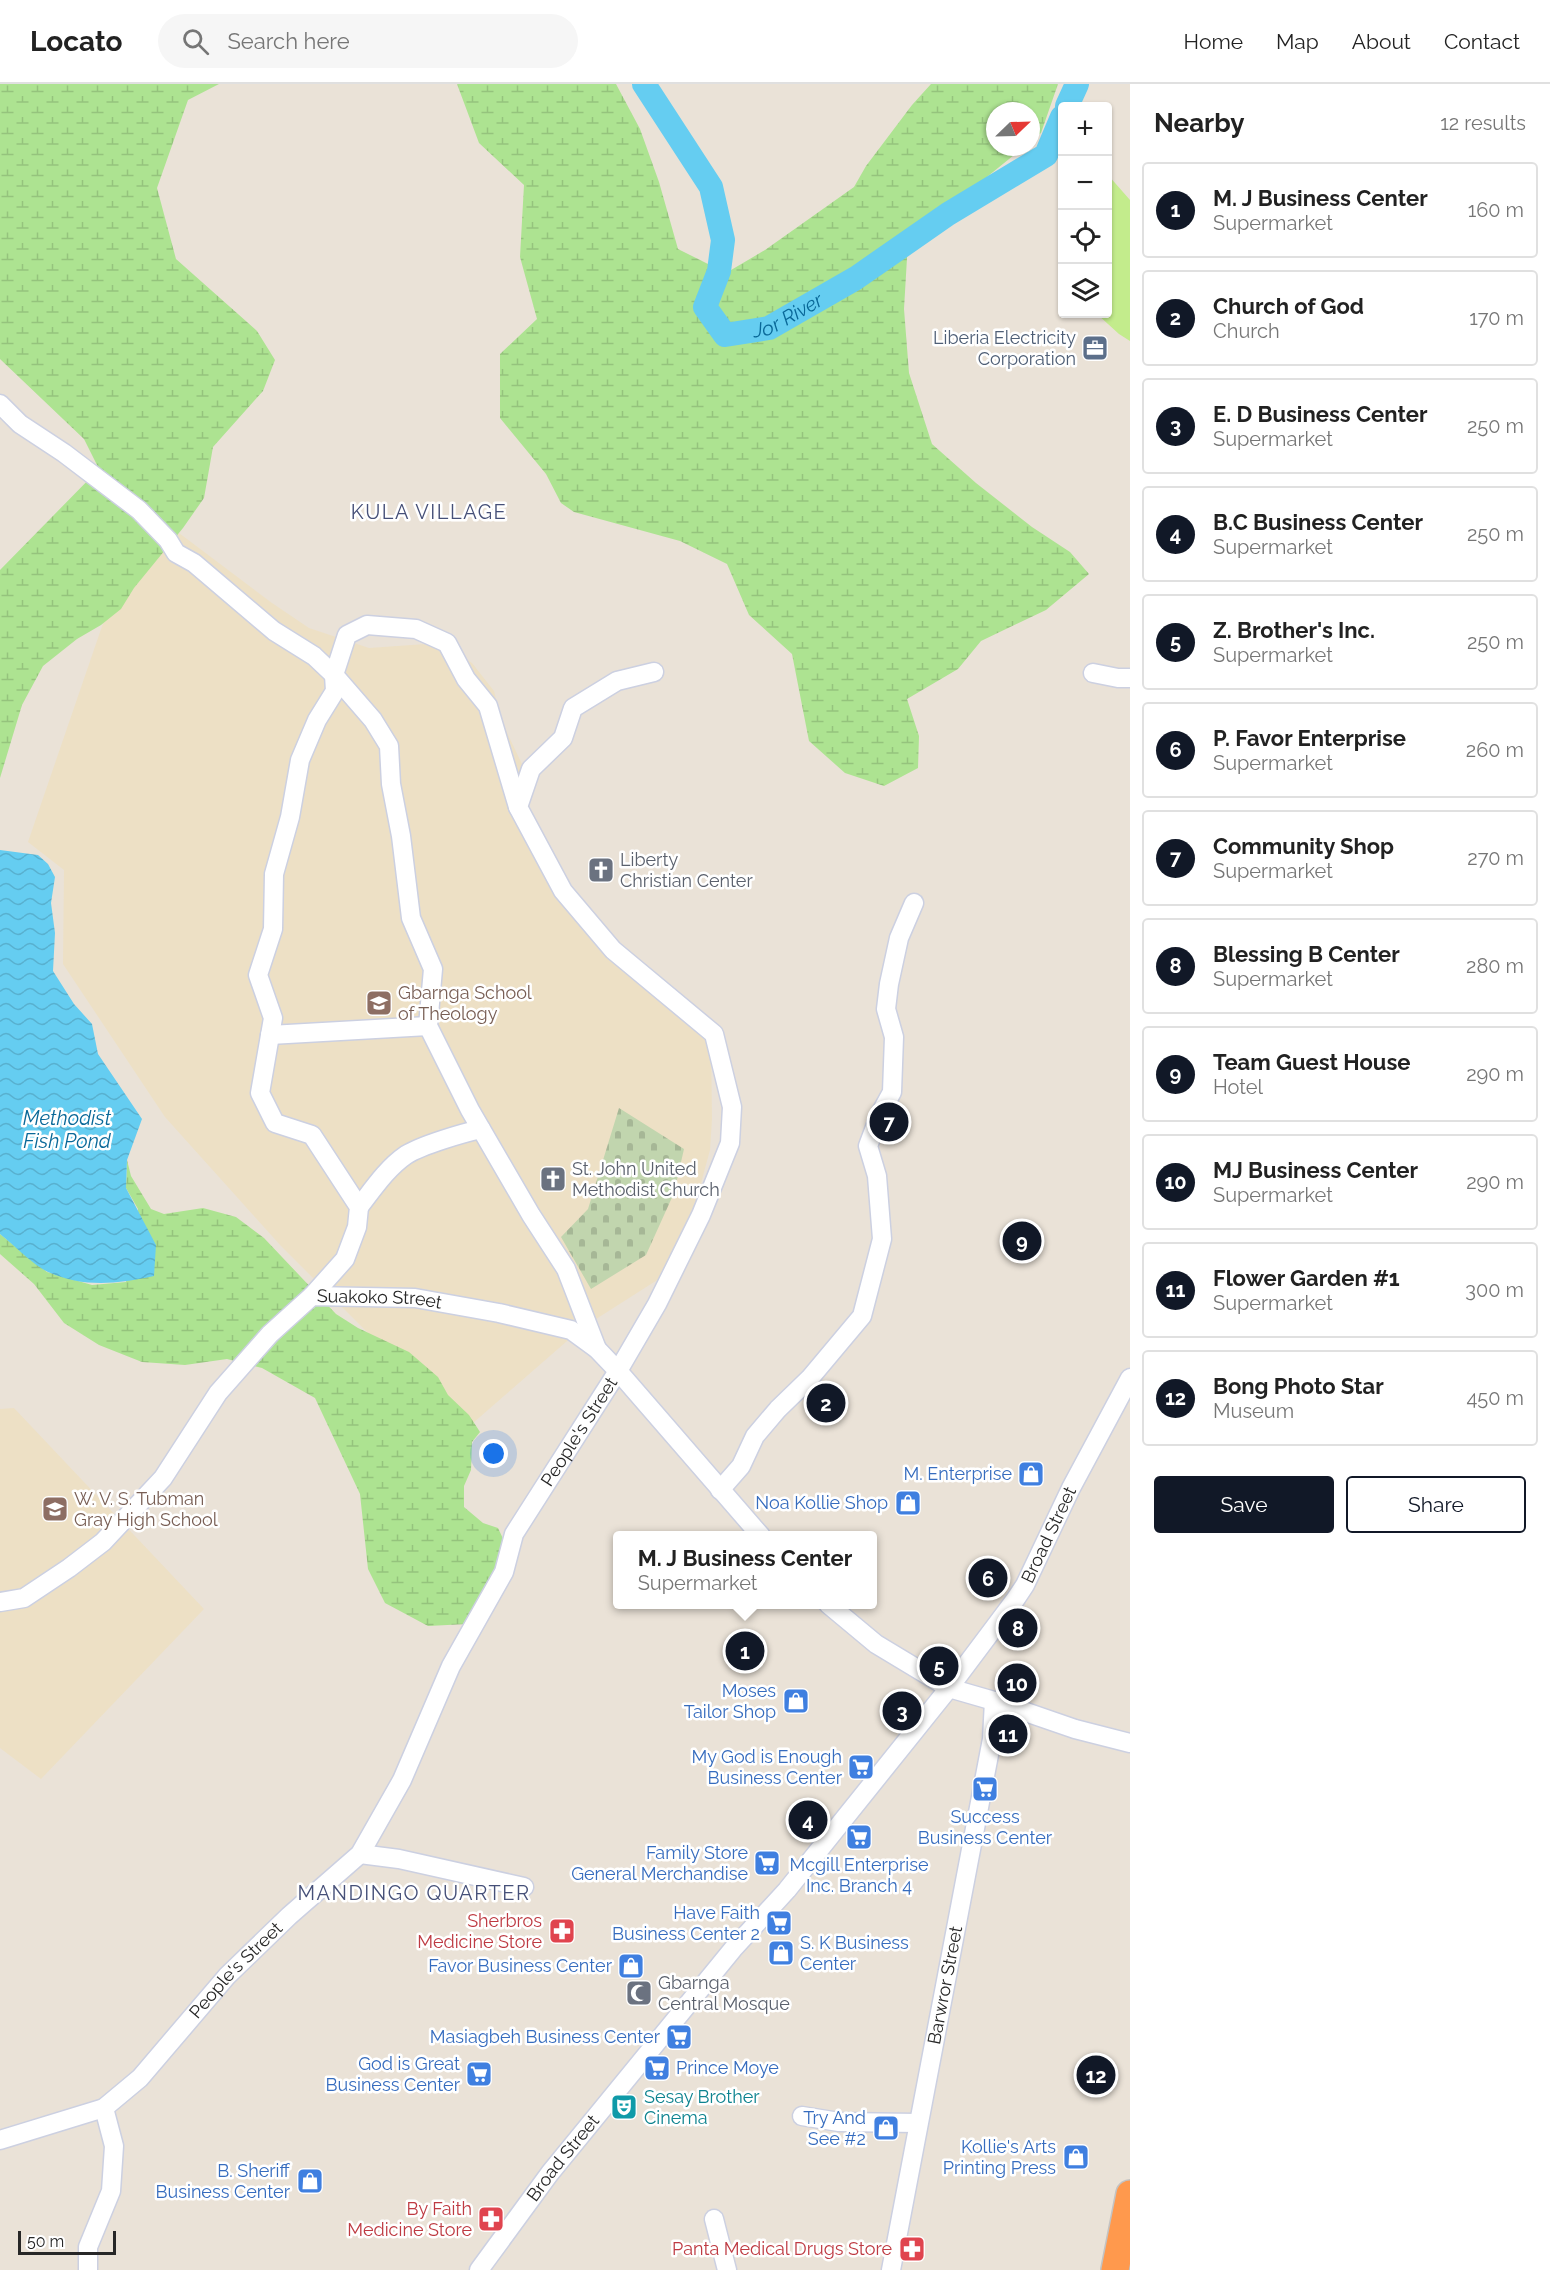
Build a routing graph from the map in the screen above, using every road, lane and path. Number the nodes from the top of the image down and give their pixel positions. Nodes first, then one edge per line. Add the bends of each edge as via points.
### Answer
1 (0, 404) edge
2 (654, 672) dead end
3 (1093, 673) dead end
4 (334, 675) junction
5 (1130, 678) edge
6 (518, 807) junction
7 (914, 903) dead end
8 (428, 1026) junction
9 (270, 1035) junction
10 (481, 1130) junction
11 (359, 1207) junction
12 (312, 1296) junction
13 (597, 1349) junction
14 (618, 1371) junction
15 (1130, 1378) edge
16 (720, 1490) junction
17 (757, 1531) edge
18 (0, 1602) edge
19 (833, 1609) edge
20 (949, 1688) junction
21 (994, 1701) junction
22 (1130, 1743) edge
23 (360, 1854) junction
24 (524, 1887) dead end
25 (104, 2108) junction
26 (802, 2116) dead end
27 (918, 2123) junction
28 (0, 2140) edge
29 (1130, 2194) edge
30 (714, 2219) dead end
31 (87, 2270) edge
32 (479, 2270) edge
33 (727, 2270) edge
34 (891, 2270) edge
35 (1115, 2270) edge

1 - 4 street via 20,424 139,510 176,554 194,564
2 - 6 street via 617,681 573,708 563,738 531,768
3 - 5 street
4 - 6 street, People's Street via 347,635 367,625 416,629 447,643 466,679 488,706
4 - 8 street via 373,720 389,746 411,918 433,969
4 - 9 street, People's Street via 335,691 300,760 290,818 274,874 273,928 258,975 273,1018
6 - 14 street, People's Street via 563,891 613,950 714,1034 732,1107 730,1143 701,1215
7 - 16 street via 899,938 886,1009 894,1037 892,1092 868,1146 877,1176 882,1239 862,1316 755,1436 741,1466
8 - 9 street
8 - 10 street
9 - 11 street, People's Street via 260,1093 275,1123 312,1135
10 - 11 street via 407,1155 388,1170
10 - 13 street via 566,1269
11 - 12 street via 357,1227 345,1259
12 - 13 street, Suakoko Street via 415,1298 499,1313 571,1330
12 - 18 street, Suakoko Street via 270,1334 218,1393 163,1478 103,1542 24,1598
13 - 14 street, Suakoko Street
14 - 16 street, Suakoko Street
14 - 23 street, People's Street via 514,1533 504,1572 451,1666 402,1780
15 - 20 street, Broad Street via 1025,1585
16 - 17 street, Suakoko Street
19 - 20 street via 876,1644
20 - 21 street
20 - 32 street, Broad Street via 787,1890 733,1949 550,2173
21 - 22 street
21 - 27 street, Barwror Street via 992,1739
23 - 24 street
23 - 25 street, People's Street via 227,1976 140,2078
25 - 28 street, People's Street
25 - 31 street via 114,2146 111,2191 88,2247
26 - 27 street via 839,2122
27 - 34 street, Barwror Street
29 - 35 highway
30 - 33 street

